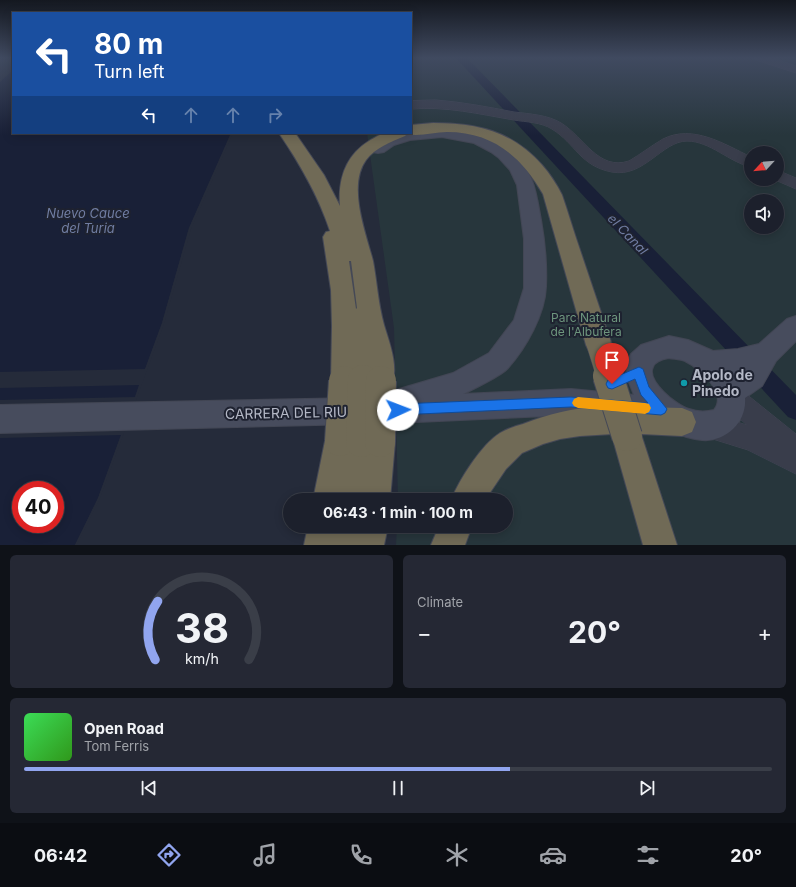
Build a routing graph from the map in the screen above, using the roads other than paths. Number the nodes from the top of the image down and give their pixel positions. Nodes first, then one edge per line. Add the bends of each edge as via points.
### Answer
1 (412, 105) edge
2 (412, 130) edge
3 (288, 134) edge
4 (396, 134) edge
5 (744, 160) edge
6 (784, 178) edge
7 (796, 184) edge
8 (796, 326) edge
9 (379, 349) junction
10 (708, 362) junction
11 (745, 369) junction
12 (639, 372) junction
13 (363, 381) junction
14 (732, 395) junction
15 (571, 402) junction
16 (367, 411) junction
17 (0, 419) edge
18 (684, 419) junction
19 (360, 442) junction
20 (796, 450) edge
21 (796, 461) edge
22 (333, 493) edge
23 (355, 493) edge
24 (372, 493) edge
25 (471, 493) edge
26 (323, 533) edge
27 (352, 533) edge
28 (370, 533) edge
29 (453, 533) edge
30 (321, 545) edge
31 (353, 545) edge
32 (367, 545) edge
33 (448, 545) edge
34 (660, 545) edge

1 - 5 street via 442,105 549,122 588,157 615,168 632,166 674,140 686,137 704,141
2 - 34 highway, bridge via 444,127 482,132 510,144 527,156 544,178 552,194
3 - 13 highway via 317,180 342,278 345,340
4 - 9 highway via 379,141 361,155 349,182 351,208
6 - 7 street
8 - 11 street
9 - 13 highway
9 - 16 street via 382,322 357,198 357,178 364,163 375,150 388,142 425,132 462,135 497,148 518,168 530,202 535,288 525,324 498,361 459,383
10 - 11 street
10 - 12 street via 698,355 678,348 656,348 647,353 641,361
10 - 14 street via 722,376
11 - 14 street
12 - 15 street, CARRERA DEL RIU
12 - 18 street via 640,382 645,391
13 - 19 highway, bridge
13 - 19 highway, bridge
14 - 18 street via 732,407 728,416 720,423
14 - 20 street
15 - 16 street, CARRERA DEL RIU
15 - 18 street, CARRERA DEL RIU
16 - 17 street, CARRERA DEL RIU
18 - 21 street via 752,439
18 - 25 highway via 608,419 559,425 532,433 508,445 485,470
19 - 22 highway
19 - 23 highway
19 - 24 highway
26 - 30 highway
27 - 31 highway
28 - 32 highway
29 - 33 highway

